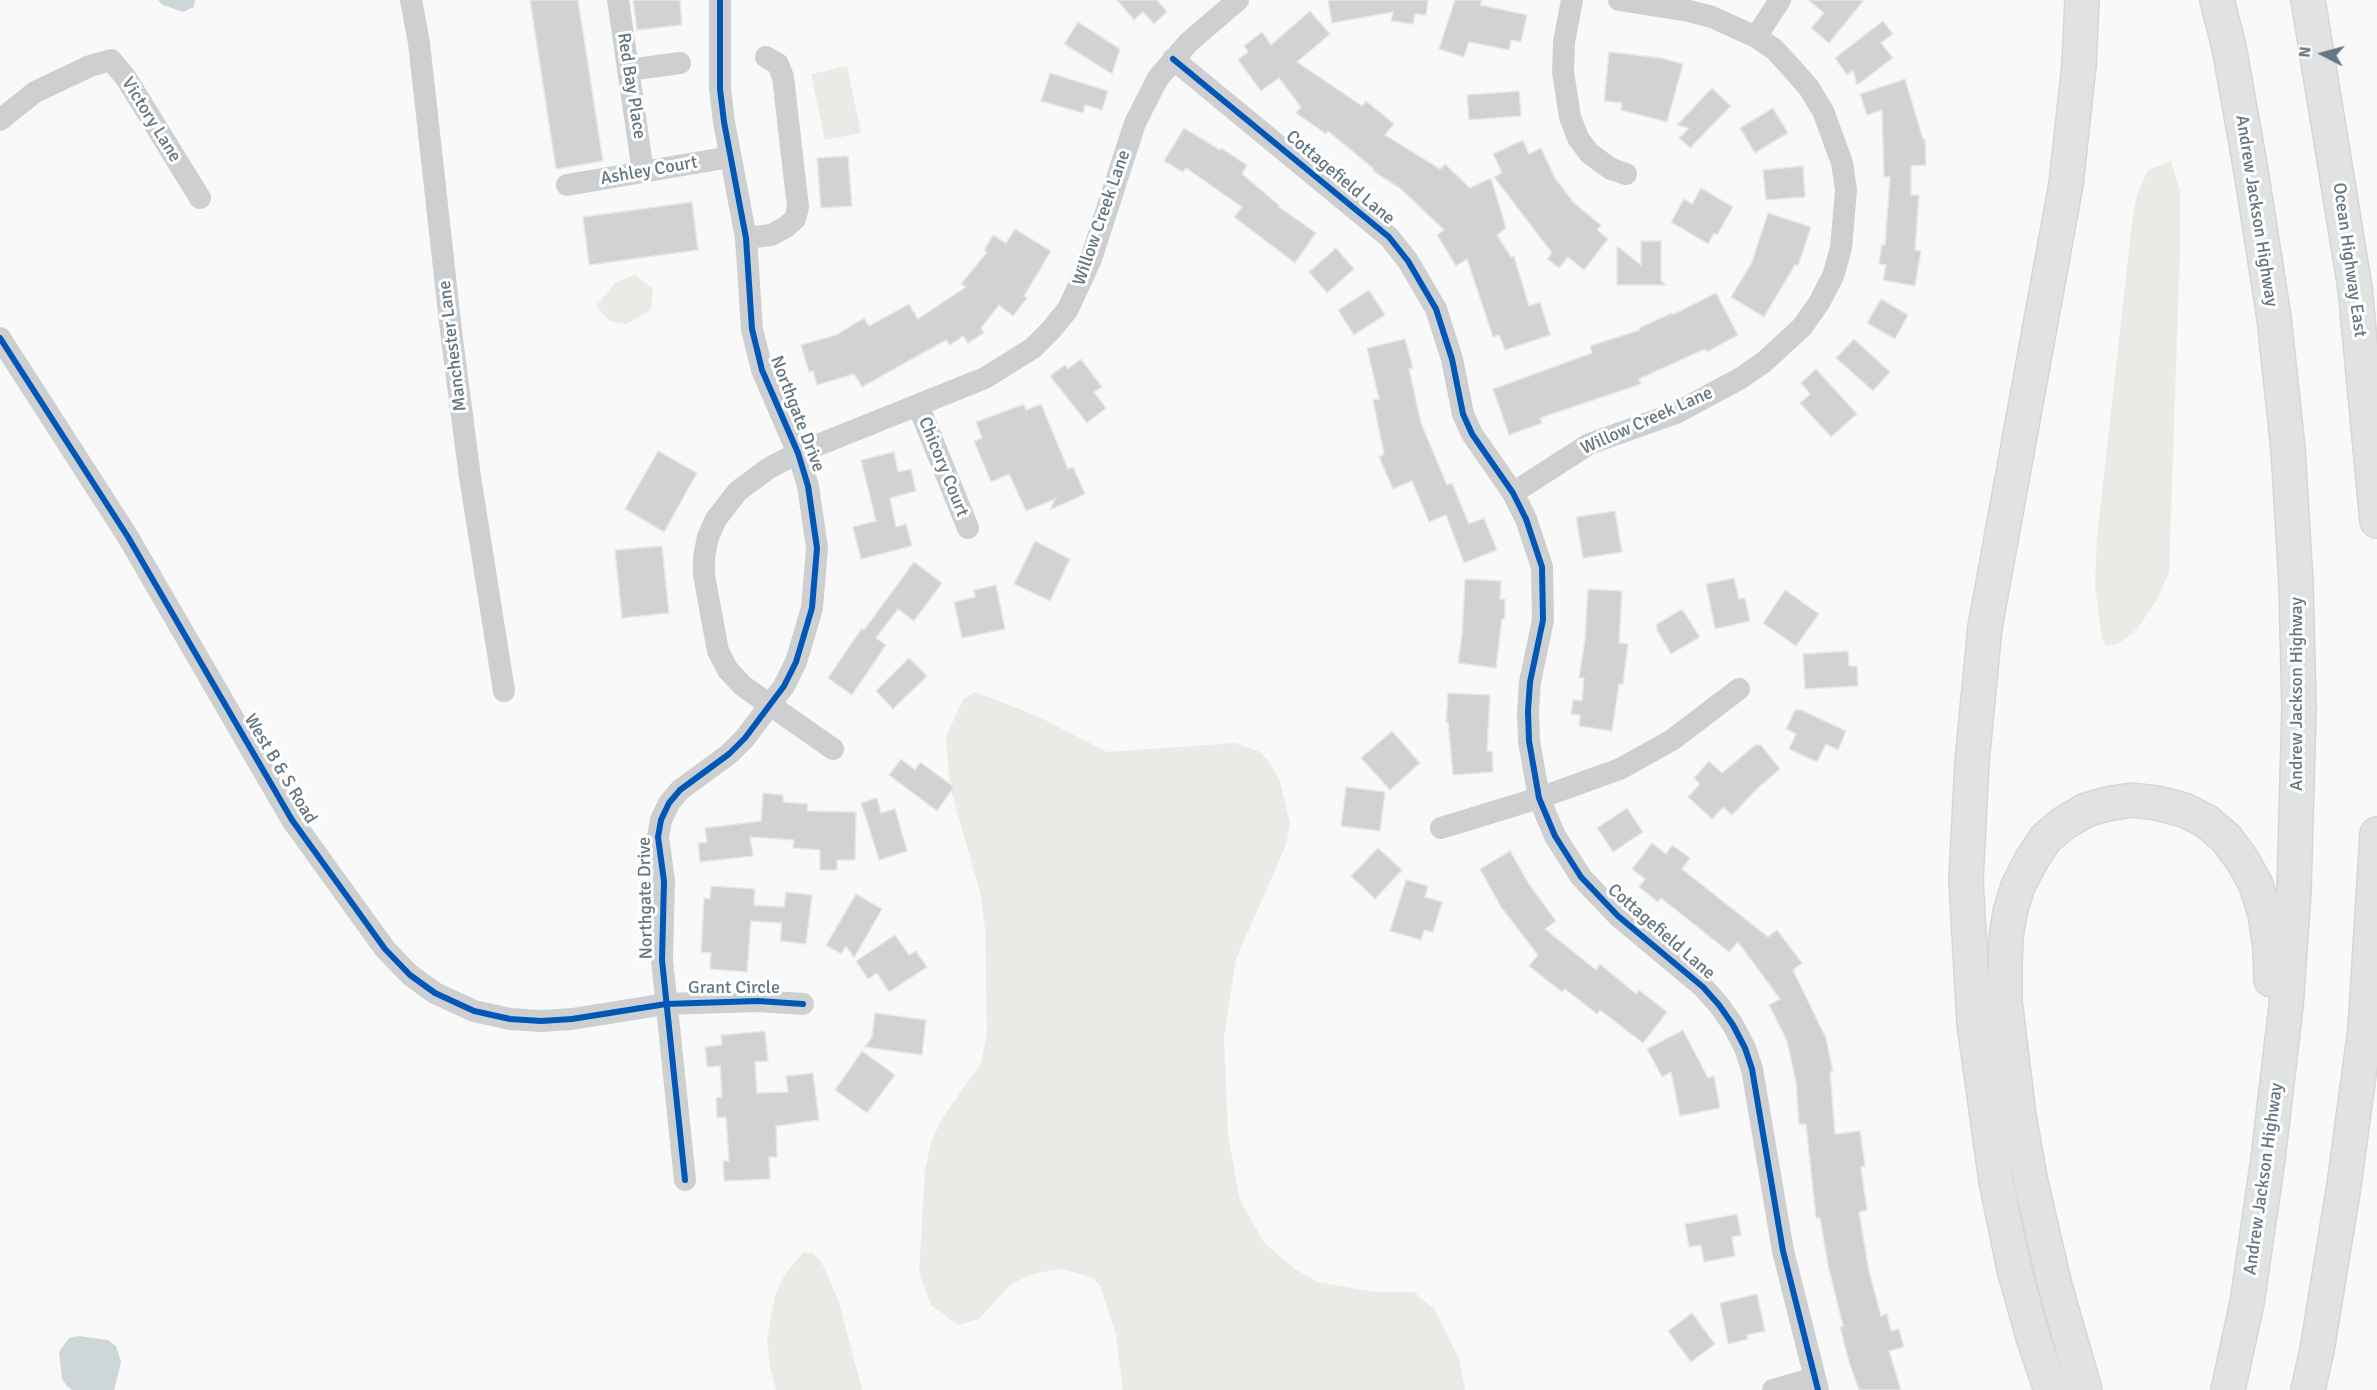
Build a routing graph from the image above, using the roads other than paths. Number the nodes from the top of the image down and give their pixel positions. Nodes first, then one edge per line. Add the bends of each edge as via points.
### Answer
1 (411, 0) edge
2 (618, 0) edge
3 (720, 0) edge
4 (1238, 0) edge
5 (1572, 0) edge
6 (1619, 0) edge
7 (1780, 0) edge
8 (2082, 0) edge
9 (2217, 0) edge
10 (2308, 0) edge
11 (1756, 37) junction
12 (766, 57) dead end
13 (1173, 59) junction
14 (680, 63) dead end
15 (628, 70) junction
16 (0, 120) edge
17 (730, 158) junction
18 (644, 172) junction
19 (1626, 174) dead end
20 (567, 185) dead end
21 (200, 198) dead end
22 (746, 238) junction
23 (0, 338) edge
24 (918, 405) junction
25 (798, 453) junction
26 (1512, 494) junction
27 (2377, 521) edge
28 (968, 528) dead end
29 (1739, 689) dead end
30 (504, 691) dead end
31 (770, 706) junction
32 (833, 750) dead end
33 (1539, 798) junction
34 (1441, 828) dead end
35 (2377, 834) edge
36 (666, 1004) junction
37 (803, 1004) dead end
38 (2268, 1159) junction
39 (685, 1180) dead end
40 (1816, 1384) edge
41 (1773, 1390) edge
42 (2051, 1390) edge
43 (2085, 1390) edge
44 (2228, 1390) edge
45 (2308, 1390) edge

1 - 30 street, Manchester Lane via 470,477
2 - 15 street, Red Bay Place
3 - 17 street, Northgate Drive via 720,90
4 - 13 street, Willow Creek Lane
5 - 19 street via 1563,72 1570,117 1589,153 1605,166
6 - 11 street, Willow Creek Lane via 1712,17
7 - 11 street
8 - 42 highway via 2066,184 1986,627 1967,856 1974,1023 1996,1181 2014,1269
9 - 38 highway, Andrew Jackson Highway via 2229,47 2274,318 2288,449 2296,583 2299,709 2294,891 2286,1006
10 - 27 highway, Ocean Highway East via 2355,288
11 - 26 street, Willow Creek Lane via 1774,49 1809,88 1823,111 1842,163 1846,190 1841,248 1833,276 1802,327 1741,378 1676,413 1589,444
12 - 22 street via 778,64 783,77 798,207 795,219 786,227 771,235
13 - 24 street, Willow Creek Lane via 1158,78 1135,123 1091,260 1068,309 1033,348 1009,364
13 - 26 street, Cottagefield Lane via 1389,237 1408,261 1436,309 1452,359 1463,414
14 - 15 street
15 - 18 street, Red Bay Place
16 - 21 street, Victory Lane via 35,92 111,60
17 - 18 street, Ashley Court
17 - 22 street, Northgate Drive
18 - 20 street, Ashley Court
22 - 25 street, Northgate Drive via 757,351
23 - 36 street, West B & S Road via 128,537 292,820 385,949 410,975 435,993 474,1011 510,1019 572,1019
24 - 25 street, Willow Creek Lane
24 - 28 street, Chicory Court
25 - 31 street, Northgate Drive via 814,517 816,579 796,662
25 - 31 street, Willow Creek Lane via 751,479 727,503 708,537 704,557 718,651 735,678
26 - 33 street, Cottagefield Lane via 1526,519 1542,567 1543,620 1528,711
29 - 33 street via 1646,756
31 - 32 street, Willow Creek Lane
31 - 36 street, Northgate Drive via 729,754 680,790 660,820
33 - 34 street
33 - 40 street, Cottagefield Lane via 1555,836 1581,876 1618,916 1703,987 1726,1015 1745,1048 1752,1069 1783,1251
35 - 45 highway via 2365,1030 2342,1197
36 - 37 street, Grant Circle
36 - 39 street, Northgate Drive
38 - 43 highway via 2270,948 2256,885 2226,838 2206,821 2184,810 2132,800 2086,810 2046,838 2018,886 2006,937 2005,1001 2030,1178
38 - 44 highway, Andrew Jackson Highway via 2247,1303
40 - 41 street

